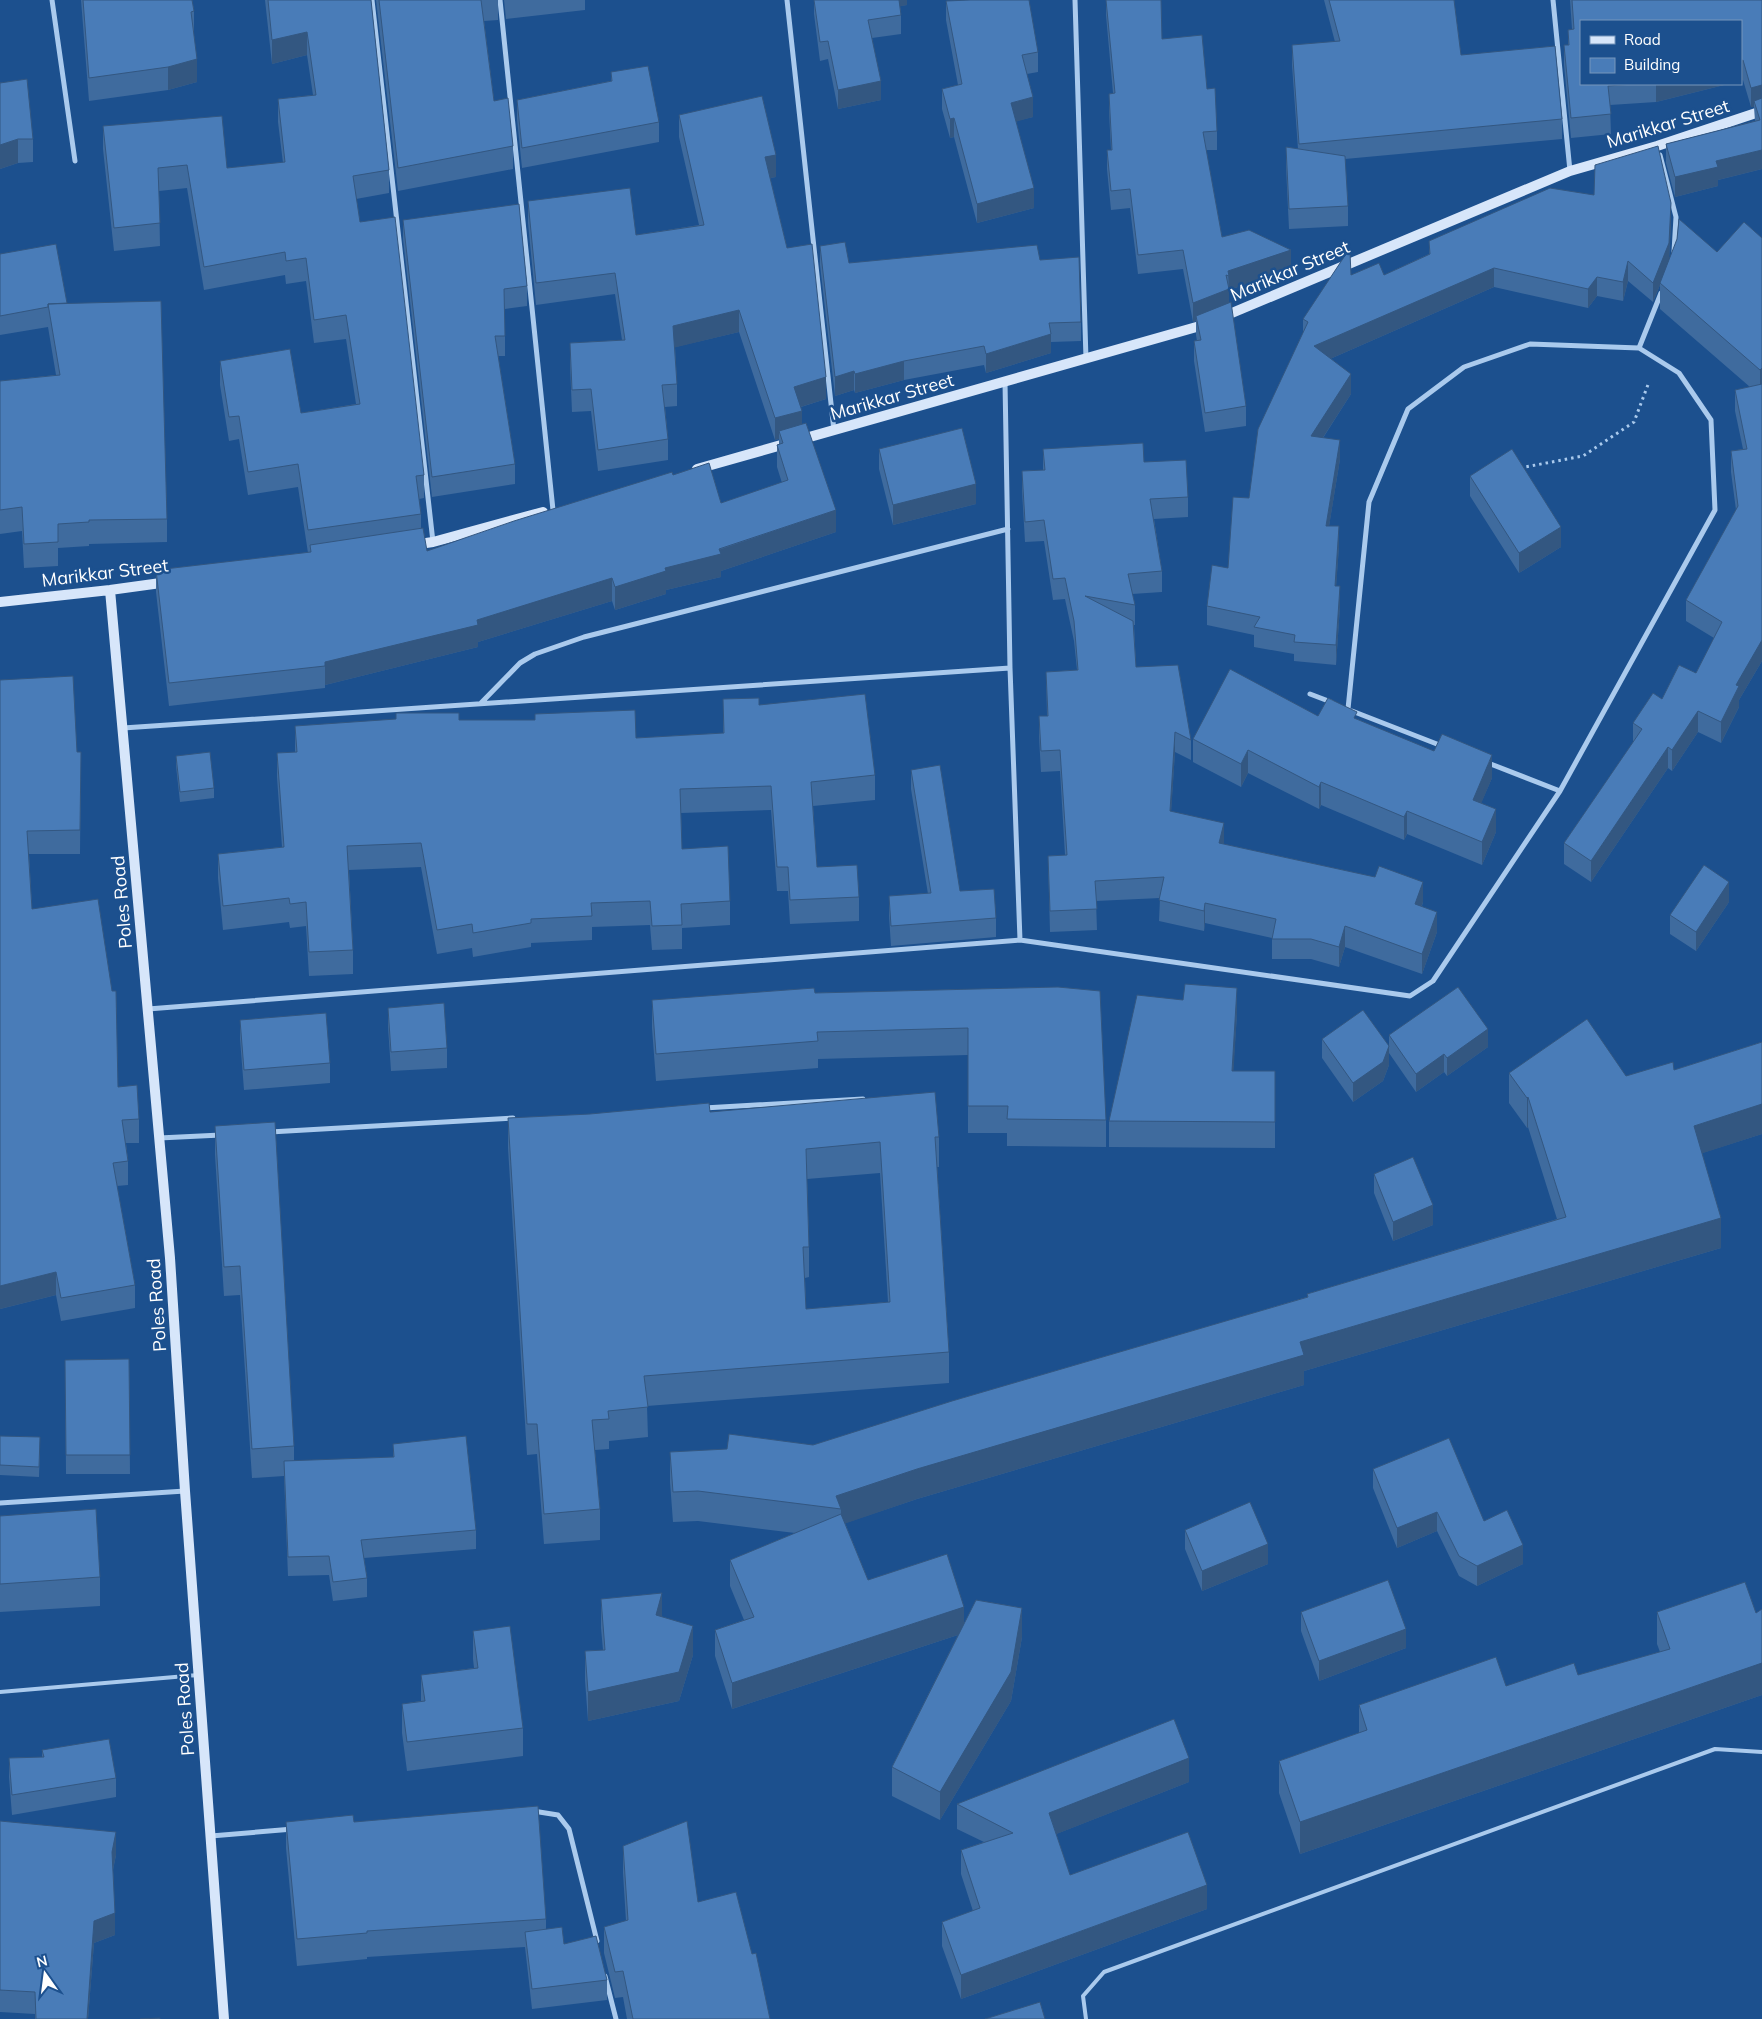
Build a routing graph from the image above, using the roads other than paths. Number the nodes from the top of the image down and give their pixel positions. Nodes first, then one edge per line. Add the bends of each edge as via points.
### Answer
1 (52, 0) edge
2 (372, 0) edge
3 (500, 0) edge
4 (787, 0) edge
5 (1075, 0) edge
6 (1553, 0) edge
7 (1762, 111) edge
8 (1657, 146) junction
9 (75, 162) dead end
10 (1570, 171) junction
11 (1673, 264) edge
12 (1663, 289) edge
13 (1639, 348) junction
14 (1086, 359) junction
15 (1005, 382) junction
16 (834, 430) junction
17 (684, 473) edge
18 (558, 508) joint
19 (1008, 528) junction
20 (433, 542) junction
21 (404, 546) edge
22 (179, 580) edge
23 (110, 590) junction
24 (0, 602) edge
25 (1010, 668) junction
26 (1310, 694) dead end
27 (481, 703) junction
28 (1348, 709) junction
29 (122, 728) junction
30 (1450, 748) edge
31 (1477, 759) edge
32 (1560, 791) junction
33 (1020, 940) junction
34 (147, 1009) junction
35 (867, 1098) edge
36 (698, 1108) edge
37 (518, 1118) edge
38 (259, 1132) edge
39 (229, 1134) edge
40 (160, 1138) junction
41 (185, 1491) junction
42 (0, 1503) edge
43 (198, 1675) junction
44 (0, 1692) edge
45 (1762, 1752) edge
46 (527, 1811) edge
47 (300, 1829) edge
48 (211, 1836) junction
49 (600, 1952) edge
50 (604, 1971) edge
51 (224, 2019) edge
52 (616, 2019) edge
53 (1086, 2019) edge

1 - 9 street
2 - 20 street
3 - 18 street
4 - 16 street
5 - 14 street
6 - 10 street
7 - 8 street, Marikkar Street
8 - 10 street, Marikkar Street
8 - 11 street via 1676,217
10 - 14 street, Marikkar Street via 1203,326
12 - 13 street
13 - 28 street via 1530,344 1464,367 1408,409 1369,502
13 - 32 street via 1679,373 1712,420 1715,510
14 - 15 street, Marikkar Street
15 - 16 street, Marikkar Street
15 - 19 street
16 - 17 street, Marikkar Street
18 - 20 street
19 - 25 street
19 - 27 street via 584,637 535,654 520,663
20 - 21 street
22 - 23 street, Marikkar Street
23 - 24 street, Marikkar Street
23 - 29 street, Poles Road
25 - 27 street
25 - 33 street
26 - 28 street
27 - 29 street
28 - 30 street
29 - 34 street, Poles Road
31 - 32 street
32 - 33 street via 1433,981 1410,996
33 - 34 street
34 - 40 street, Poles Road
35 - 36 street
37 - 38 street
39 - 40 street
40 - 41 street, Poles Road
41 - 42 street
41 - 43 street, Poles Road
43 - 44 lane
43 - 48 street, Poles Road
45 - 53 lane via 1715,1749 1104,1972 1084,1996
46 - 49 street via 558,1814 569,1829
47 - 48 street
48 - 51 street, Poles Road
50 - 52 street

